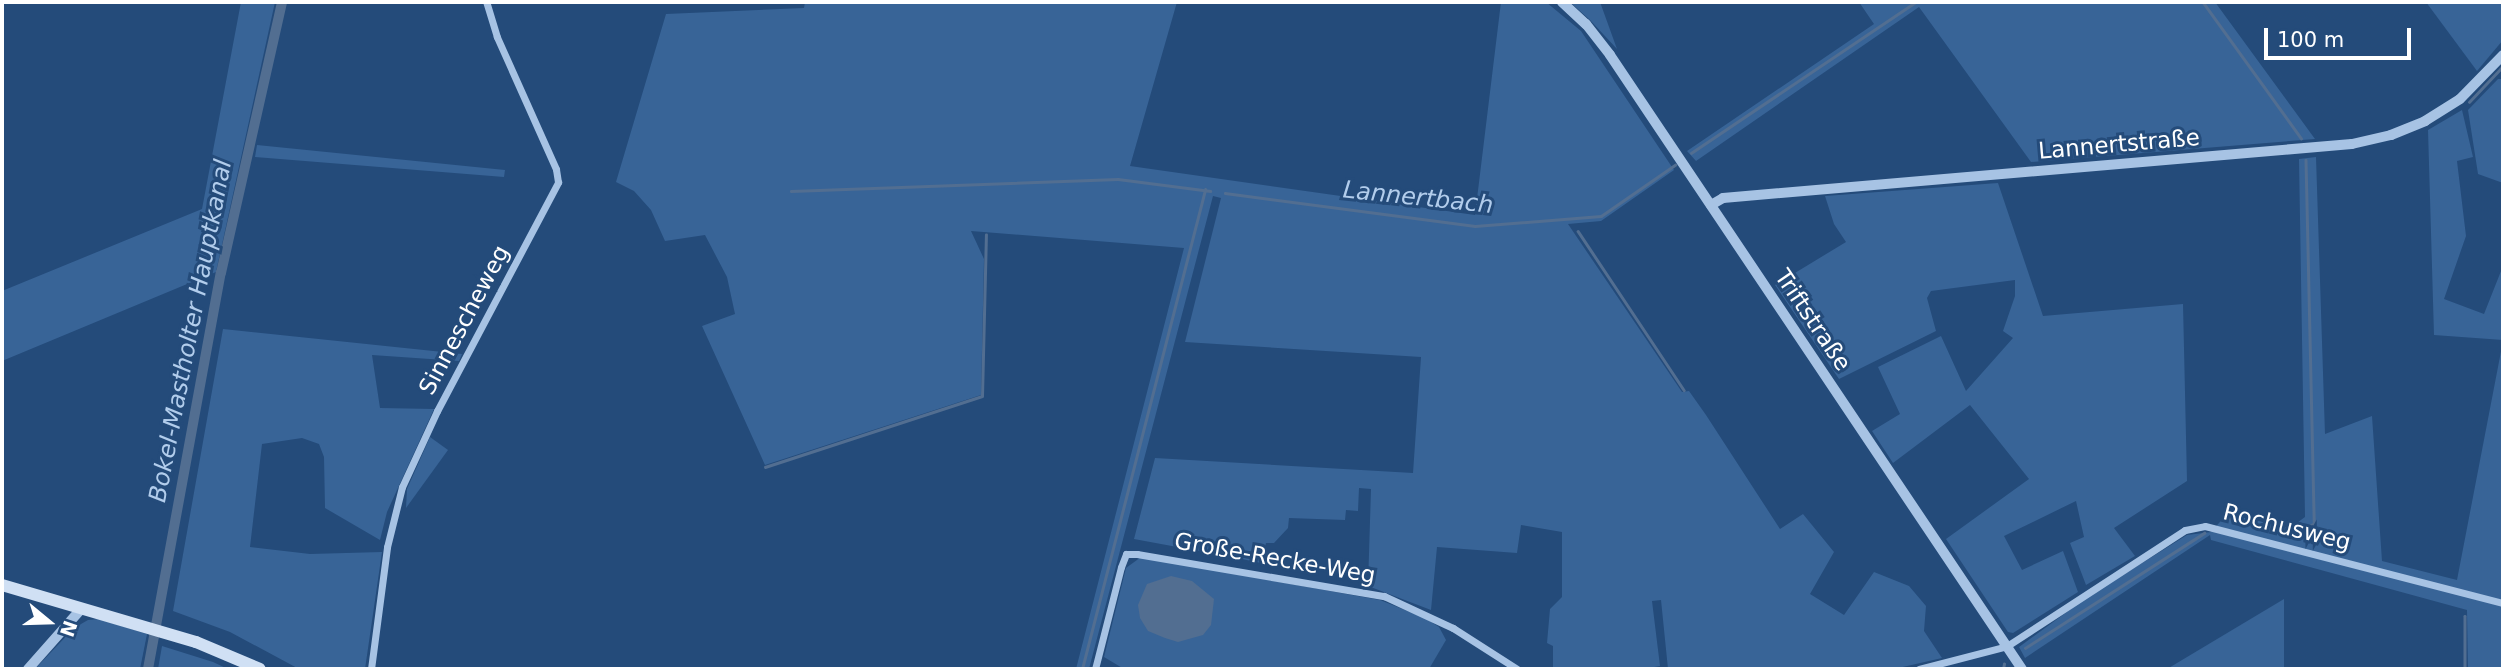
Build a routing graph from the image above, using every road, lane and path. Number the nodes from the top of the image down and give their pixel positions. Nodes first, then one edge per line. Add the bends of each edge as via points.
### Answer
1 (486, 2) edge
2 (1562, 2) edge
3 (2503, 55) edge
4 (1711, 205) junction
5 (2, 585) edge
6 (2503, 603) edge
7 (81, 609) junction
8 (2007, 646) junction
9 (28, 669) edge
10 (260, 669) edge
11 (371, 669) edge
12 (1096, 669) edge
13 (1517, 669) edge
14 (1919, 669) edge
15 (2022, 669) edge

1 - 11 street, Sinnescheweg via 496,37 558,182 402,487 387,547
2 - 4 street, Triftstraße via 1610,55
3 - 4 street, Lannertstraße via 2460,99 2425,121 2352,144 1723,198
4 - 8 street, Triftstraße
5 - 7 main road
6 - 8 street, Rochusweg via 2205,526 2185,530
7 - 9 street
7 - 10 main road via 220,650
8 - 14 street, Rochusweg
8 - 15 street, Triftstraße
12 - 13 street, Große-Recke-Weg via 1126,554 1384,596 1453,628

